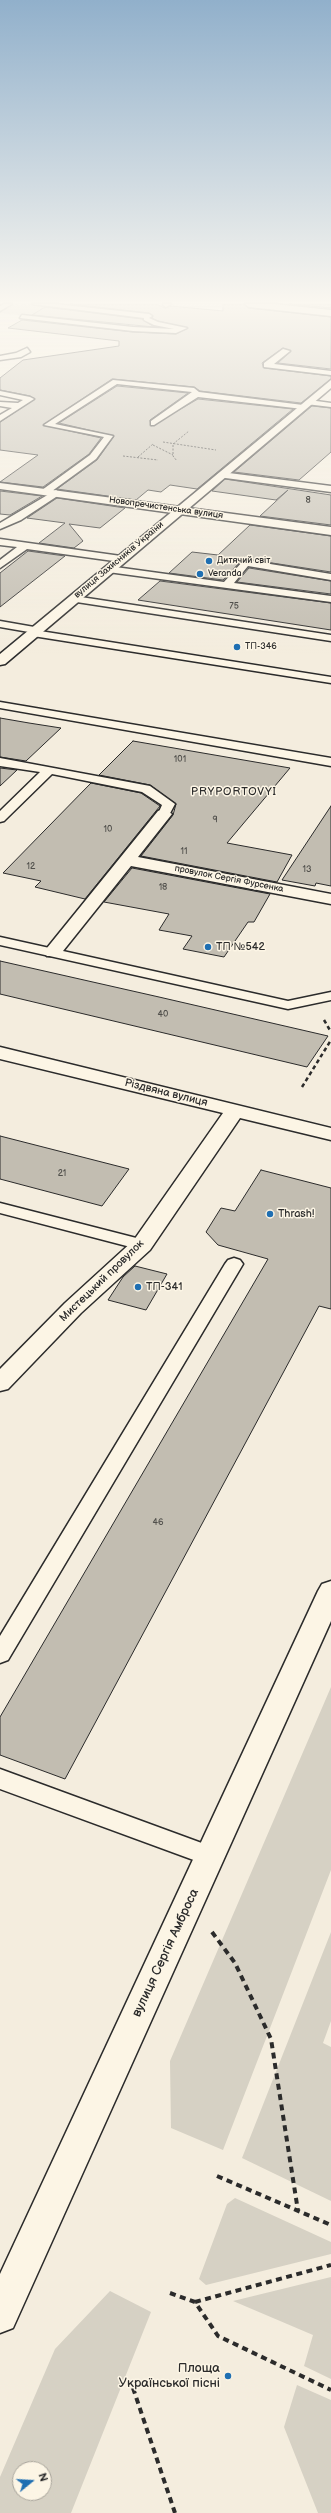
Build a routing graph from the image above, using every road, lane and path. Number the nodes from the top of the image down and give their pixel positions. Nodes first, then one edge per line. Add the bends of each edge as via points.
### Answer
1 (54, 421) edge
2 (286, 421) edge
3 (190, 431) dead end
4 (110, 436) junction
5 (162, 442) dead end
6 (153, 444) junction
7 (173, 444) junction
8 (97, 452) junction
9 (247, 454) junction
10 (173, 455) junction
11 (138, 457) junction
12 (158, 460) dead end
13 (177, 461) dead end
14 (221, 475) junction
15 (0, 486) edge
16 (331, 490) edge
17 (51, 493) junction
18 (179, 510) junction
19 (0, 526) edge
20 (331, 531) edge
21 (0, 542) edge
22 (26, 545) junction
23 (121, 559) junction
24 (0, 565) edge
25 (108, 569) junction
26 (331, 577) edge
27 (226, 586) junction
28 (74, 599) junction
29 (331, 599) edge
30 (0, 624) edge
31 (35, 632) junction
32 (331, 638) edge
33 (0, 661) edge
34 (331, 680) edge
35 (0, 705) edge
36 (0, 762) edge
37 (331, 762) edge
38 (49, 770) junction
39 (164, 814) joint
40 (0, 818) edge
41 (127, 860) junction
42 (331, 899) edge
43 (1, 941) edge
44 (53, 952) junction
45 (331, 996) edge
46 (331, 1040) edge
47 (330, 1045) edge
48 (0, 1053) edge
49 (302, 1087) dead end
50 (235, 1110) junction
51 (331, 1134) edge
52 (0, 1208) edge
53 (142, 1245) junction
54 (234, 1264) dead end
55 (0, 1383) edge
56 (331, 1591) edge
57 (0, 1654) edge
58 (0, 1779) edge
59 (210, 1856) junction
60 (189, 1901) junction
61 (217, 2176) dead end
62 (298, 2211) junction
63 (331, 2226) edge
64 (331, 2265) edge
65 (170, 2293) dead end
66 (195, 2302) junction
67 (0, 2314) edge
68 (134, 2388) dead end
69 (331, 2390) edge
70 (175, 2513) edge

1 - 4 lane via 48,425 53,428
2 - 9 street, вулиця Захисників України
3 - 7 path
4 - 6 path via 156,442
4 - 8 lane
5 - 7 path
6 - 10 path
6 - 11 path
7 - 9 path
7 - 10 path
8 - 11 path
8 - 17 lane
9 - 14 street, вулиця Захисників України
10 - 13 path
11 - 12 path
14 - 16 lane
14 - 18 street, вулиця Захисників України
15 - 17 street, Новопречистенська вулиця
17 - 18 street, Новопречистенська вулиця
17 - 19 lane via 18,518
18 - 20 street, Новопречистенська вулиця
18 - 23 street, вулиця Захисників України
21 - 22 lane
22 - 23 lane
22 - 24 lane
23 - 25 street, вулиця Захисників України
25 - 27 lane
25 - 28 street, вулиця Захисників України
26 - 27 lane via 246,563
27 - 29 lane
28 - 31 street, вулиця Захисників України
28 - 32 lane
30 - 31 lane
31 - 33 street, вулиця Захисників України
31 - 34 lane
35 - 37 lane
36 - 38 lane
38 - 39 lane via 146,789 169,804
38 - 40 lane
39 - 41 street
41 - 42 street, провулок Сергія Фурсенка
41 - 44 street
43 - 44 lane
44 - 45 lane via 288,1005
46 - 47 path
47 - 49 path
48 - 50 street, Різдвяна вулиця
50 - 51 street, Різдвяна вулиця
50 - 53 street, Мистецький провулок
52 - 53 lane
53 - 55 street, Мистецький провулок via 73,1308
54 - 57 lane
56 - 59 street, вулиця Сергія Амброса
58 - 59 lane
59 - 60 street, вулиця Сергія Амброса
60 - 62 path via 236,1963 271,2039
60 - 67 street, вулиця Сергія Амброса
61 - 62 path
62 - 63 path
64 - 66 path
65 - 66 path
66 - 69 path via 218,2336
68 - 70 path

